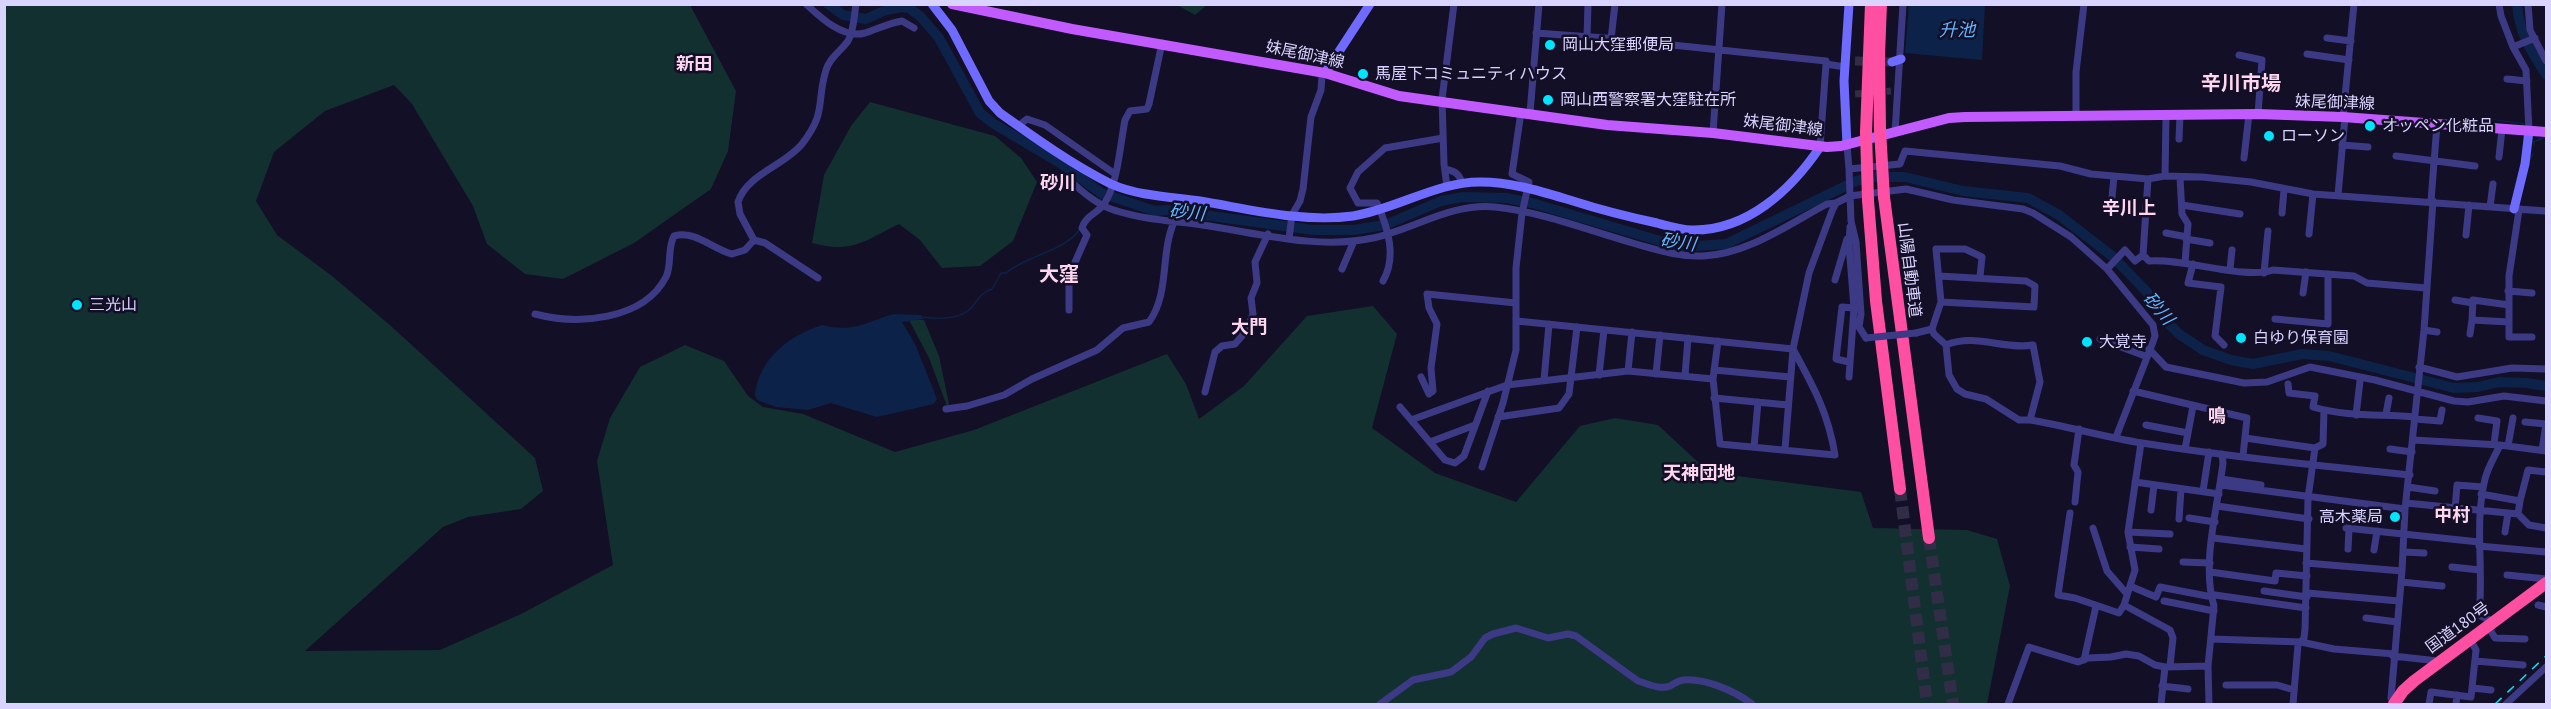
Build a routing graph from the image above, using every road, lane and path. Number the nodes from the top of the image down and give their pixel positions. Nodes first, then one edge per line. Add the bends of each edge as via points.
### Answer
1 (806, 4) edge
2 (856, 4) edge
3 (932, 4) edge
4 (952, 4) edge
5 (1370, 4) edge
6 (1454, 4) edge
7 (1539, 4) edge
8 (1588, 4) edge
9 (1615, 4) edge
10 (1722, 4) edge
11 (1849, 4) edge
12 (1871, 4) edge
13 (1881, 4) edge
14 (1904, 4) edge
15 (2084, 4) edge
16 (2354, 4) edge
17 (2499, 4) edge
18 (2528, 4) edge
19 (914, 28) dead end
20 (851, 32) junction
21 (1536, 33) junction
22 (1587, 37) junction
23 (2327, 38) dead end
24 (2535, 38) junction
25 (1611, 39) junction
26 (2350, 41) junction
27 (1162, 43) junction
28 (2512, 47) junction
29 (1719, 50) junction
30 (2307, 54) dead end
31 (2239, 55) dead end
32 (2349, 60) junction
33 (2547, 61) edge
34 (1848, 63) junction
35 (1826, 64) junction
36 (1325, 73) junction
37 (2507, 79) dead end
38 (2527, 81) junction
39 (1442, 103) junction
40 (1526, 112) junction
41 (2254, 114) junction
42 (2076, 116) junction
43 (2166, 116) junction
44 (2180, 116) junction
45 (2344, 117) junction
46 (2437, 123) junction
47 (1018, 126) junction
48 (2502, 129) junction
49 (2529, 131) junction
50 (2547, 132) edge
51 (1713, 133) junction
52 (1895, 134) junction
53 (1443, 138) junction
54 (2179, 139) dead end
55 (1847, 145) junction
56 (2342, 145) junction
57 (1820, 147) junction
58 (2368, 147) dead end
59 (2396, 156) dead end
60 (2499, 157) dead end
61 (2244, 158) dead end
62 (2433, 160) junction
63 (2475, 166) dead end
64 (1445, 169) junction
65 (1849, 171) junction
66 (1115, 174) junction
67 (2114, 176) junction
68 (2165, 176) junction
69 (2181, 177) junction
70 (2148, 179) junction
71 (1462, 184) junction
72 (2493, 184) dead end
73 (1075, 185) dead end
74 (1112, 186) junction
75 (1447, 187) junction
76 (2284, 190) junction
77 (1527, 191) junction
78 (2313, 194) junction
79 (2338, 195) junction
80 (1850, 196) junction
81 (2432, 201) junction
82 (1836, 203) junction
83 (1101, 204) junction
84 (2182, 205) junction
85 (2469, 205) junction
86 (2490, 207) junction
87 (2111, 208) dead end
88 (2517, 210) junction
89 (1522, 211) junction
90 (1381, 212) junction
91 (2547, 212) edge
92 (2282, 213) dead end
93 (2240, 214) dead end
94 (1292, 217) junction
95 (1851, 221) junction
96 (1174, 222) junction
97 (2268, 231) dead end
98 (1388, 233) junction
99 (2166, 233) dead end
100 (1268, 234) junction
101 (1850, 234) junction
102 (2309, 234) dead end
103 (2466, 236) dead end
104 (1289, 237) junction
105 (2186, 238) junction
106 (754, 240) junction
107 (1354, 241) junction
108 (2210, 243) dead end
109 (2232, 250) dead end
110 (2143, 255) junction
111 (2189, 264) junction
112 (1342, 269) dead end
113 (2107, 269) junction
114 (2230, 269) junction
115 (2306, 272) junction
116 (2264, 273) junction
117 (2328, 274) junction
118 (1939, 276) junction
119 (818, 278) dead end
120 (1980, 278) junction
121 (1835, 280) dead end
122 (1383, 281) dead end
123 (2426, 288) junction
124 (2508, 291) junction
125 (2532, 292) dead end
126 (2302, 293) dead end
127 (2455, 300) dead end
128 (1941, 302) junction
129 (1516, 303) junction
130 (2473, 303) junction
131 (2509, 305) junction
132 (1854, 308) junction
133 (1069, 310) dead end
134 (535, 314) dead end
135 (2275, 319) dead end
136 (2472, 320) junction
137 (1517, 321) junction
138 (2509, 322) junction
139 (1549, 324) junction
140 (1577, 327) junction
141 (1932, 329) junction
142 (1604, 330) junction
143 (2424, 330) junction
144 (1632, 332) junction
145 (2437, 332) dead end
146 (2470, 334) dead end
147 (1660, 335) junction
148 (1688, 338) junction
149 (2532, 338) dead end
150 (2100, 339) dead end
151 (1718, 341) junction
152 (1946, 345) junction
153 (2224, 345) dead end
154 (1793, 349) junction
155 (2147, 352) junction
156 (1849, 362) junction
157 (2419, 368) junction
158 (2547, 369) edge
159 (1714, 370) junction
160 (1628, 371) junction
161 (1656, 374) junction
162 (1599, 375) junction
163 (1685, 376) junction
164 (1421, 377) dead end
165 (1572, 377) junction
166 (1790, 377) junction
167 (1849, 377) dead end
168 (1713, 379) junction
169 (1544, 381) junction
170 (2360, 381) dead end
171 (2288, 384) dead end
172 (1507, 385) junction
173 (1488, 391) junction
174 (2418, 391) junction
175 (1205, 392) dead end
176 (2133, 392) junction
177 (1714, 398) junction
178 (2389, 398) dead end
179 (2547, 401) edge
180 (1758, 402) junction
181 (1788, 405) junction
182 (2193, 406) junction
183 (1400, 407) dead end
184 (946, 409) dead end
185 (2324, 410) junction
186 (2442, 410) dead end
187 (2386, 414) junction
188 (2356, 415) junction
189 (1498, 417) junction
190 (2415, 418) junction
191 (2478, 418) dead end
192 (2513, 418) dead end
193 (1411, 420) junction
194 (2030, 420) junction
195 (2525, 422) dead end
196 (2146, 424) dead end
197 (1475, 425) junction
198 (2079, 429) junction
199 (2188, 433) junction
200 (2116, 436) junction
201 (2245, 438) junction
202 (2413, 440) junction
203 (1430, 442) junction
204 (2141, 442) junction
205 (2500, 445) junction
206 (1754, 447) junction
207 (2315, 448) junction
208 (1785, 449) junction
209 (2185, 449) junction
210 (2390, 449) dead end
211 (2544, 450) edge
212 (2209, 452) junction
213 (2412, 452) junction
214 (2222, 454) junction
215 (2243, 456) junction
216 (2313, 466) junction
217 (1482, 467) dead end
218 (2547, 472) edge
219 (2410, 475) junction
220 (2135, 482) junction
221 (2221, 482) junction
222 (2154, 485) junction
223 (2261, 485) dead end
224 (2408, 487) junction
225 (1900, 489) tunnel mouth
226 (2181, 489) junction
227 (2435, 490) dead end
228 (2482, 490) junction
229 (2204, 491) junction
230 (2219, 494) junction
231 (2308, 498) junction
232 (2520, 501) junction
233 (2075, 502) dead end
234 (2217, 506) junction
235 (2405, 506) junction
236 (2455, 509) junction
237 (2151, 510) dead end
238 (2479, 510) junction
239 (2070, 513) dead end
240 (2508, 513) junction
241 (2518, 514) junction
242 (2189, 518) dead end
243 (2179, 519) dead end
244 (2308, 519) junction
245 (2215, 522) junction
246 (2093, 528) dead end
247 (2547, 528) edge
248 (2377, 531) junction
249 (2128, 532) junction
250 (2505, 532) dead end
251 (2170, 534) dead end
252 (2403, 534) junction
253 (1929, 538) tunnel mouth
254 (2213, 538) junction
255 (2479, 544) junction
256 (2130, 547) junction
257 (2159, 549) dead end
258 (2306, 549) junction
259 (2348, 549) dead end
260 (2374, 550) dead end
261 (2403, 552) junction
262 (2547, 552) edge
263 (2424, 553) dead end
264 (2183, 562) dead end
265 (2210, 562) junction
266 (2306, 563) junction
267 (2452, 567) dead end
268 (2480, 570) junction
269 (2402, 571) junction
270 (2210, 572) junction
271 (2507, 575) dead end
272 (2307, 576) junction
273 (2547, 581) edge
274 (2401, 582) junction
275 (2130, 586) junction
276 (2442, 586) dead end
277 (2264, 591) dead end
278 (2127, 594) junction
279 (2307, 595) junction
280 (2211, 596) junction
281 (2164, 601) dead end
282 (2399, 601) junction
283 (2124, 605) junction
284 (2538, 605) dead end
285 (2096, 606) junction
286 (2547, 607) edge
287 (2306, 608) junction
288 (2214, 611) junction
289 (2366, 618) dead end
290 (2397, 622) junction
291 (2491, 624) junction
292 (2211, 639) junction
293 (2470, 639) junction
294 (2525, 639) dead end
295 (2301, 642) junction
296 (2393, 655) junction
297 (2084, 660) junction
298 (2475, 661) junction
299 (2440, 662) junction
300 (2523, 665) dead end
301 (2208, 666) junction
302 (2168, 667) junction
303 (2547, 667) edge
304 (2226, 685) dead end
305 (2162, 686) junction
306 (2472, 688) junction
307 (2188, 689) dead end
308 (2294, 690) junction
309 (2491, 690) dead end
310 (2457, 695) junction
311 (2395, 704) edge
312 (1380, 705) edge
313 (1752, 705) edge
314 (2008, 705) edge
315 (2161, 705) edge
316 (2209, 705) edge
317 (2293, 705) edge
318 (2429, 705) edge
319 (2456, 705) edge
320 (2506, 705) edge

1 - 20 street via 821,18
2 - 20 street
3 - 47 street via 952,30 989,101
4 - 27 main road, 妹尾御津線
5 - 36 street
6 - 39 street
7 - 21 street
8 - 22 street
9 - 25 street
10 - 29 street
11 - 34 street
12 - 225 highway, 山陽自動車道, bridge via 1866,132 1868,200 1876,301
13 - 253 highway, 山陽自動車道, bridge via 1878,55 1884,197
14 - 52 street via 1896,60
15 - 42 street via 2076,72
16 - 26 street
17 - 28 street
18 - 24 street via 2530,30
19 - 20 street via 902,21 862,34
20 - 106 street via 826,69 817,123 789,157 750,183 740,196 740,214
21 - 22 street
21 - 40 street
22 - 25 street
23 - 26 street
24 - 28 street
24 - 33 street
25 - 29 street
26 - 32 street
27 - 36 main road, 妹尾御津線
27 - 66 street via 1147,109 1130,111 1125,120
28 - 38 street via 2526,70
29 - 35 street
29 - 51 street
30 - 32 street
31 - 41 street via 2262,60
32 - 45 street
34 - 35 street
34 - 55 street
35 - 57 street
36 - 39 main road, 妹尾御津線 via 1399,96
36 - 94 street via 1311,117 1303,189
37 - 38 street
38 - 49 street
39 - 40 main road, 妹尾御津線
39 - 53 street
40 - 51 main road, 妹尾御津線 via 1607,126
40 - 77 street via 1512,174 1528,180
41 - 44 main road, 妹尾御津線
41 - 45 main road, 妹尾御津線
41 - 61 street
42 - 43 main road, 妹尾御津線
42 - 52 main road, 妹尾御津線 via 1949,118
43 - 44 main road, 妹尾御津線
43 - 68 street
44 - 54 street
45 - 46 main road, 妹尾御津線
45 - 56 street
46 - 48 main road, 妹尾御津線
46 - 62 street
47 - 66 street via 1026,119 1045,125
47 - 74 street
48 - 49 main road, 妹尾御津線
48 - 60 street
49 - 50 main road, 妹尾御津線
49 - 88 street
51 - 57 main road, 妹尾御津線
52 - 55 main road, 妹尾御津線
53 - 64 street
53 - 90 street via 1385,148 1358,172 1350,188 1358,203 1376,202
55 - 57 main road, 妹尾御津線
55 - 65 street
56 - 58 street
56 - 79 street
57 - 77 street via 1805,169 1765,206 1720,227 1691,230
59 - 62 street
62 - 63 street
62 - 81 street
64 - 71 street via 1461,177
64 - 75 street
65 - 67 street via 1900,164 1905,151 2060,166
65 - 80 street
66 - 74 street
67 - 70 street
67 - 87 street
68 - 69 street
68 - 70 street
69 - 76 street via 2251,182
69 - 84 street
70 - 110 street
71 - 75 street
71 - 77 street via 1486,182
72 - 86 street
73 - 83 street
74 - 83 street
74 - 94 street
75 - 90 street
76 - 78 street
76 - 92 street
77 - 89 street
78 - 79 street
78 - 102 street
79 - 81 street
80 - 82 street
80 - 95 street
80 - 113 street via 1906,189 2023,209 2071,237
81 - 85 street
81 - 123 street
82 - 89 street via 1827,204 1751,244 1702,256 1670,254
82 - 154 street via 1809,273
83 - 96 street via 1138,217
83 - 133 street via 1083,224 1088,235 1069,276
84 - 93 street
84 - 105 street via 2188,224
85 - 86 street
85 - 103 street
86 - 88 street
88 - 91 street
88 - 124 street
89 - 98 street via 1462,208
89 - 129 street
90 - 94 street
90 - 98 street
94 - 104 street
95 - 101 street
95 - 141 street, bridge via 1861,314 1858,327 1866,338
96 - 100 street
96 - 184 street via 1160,300 1149,322 1123,328 1097,350 1004,395
97 - 116 street
98 - 107 street
98 - 122 street via 1391,264
99 - 105 street
100 - 104 street
100 - 175 street via 1255,262 1257,283 1247,330 1235,344 1215,352
101 - 121 street
101 - 132 street
104 - 107 street
105 - 108 street
105 - 111 street
106 - 119 street via 765,243
106 - 134 street via 745,250 732,254 701,239 674,236 666,278 655,292 631,309 613,315 566,319
107 - 112 street
109 - 114 street
110 - 111 street via 2149,261
110 - 113 street via 2135,261 2125,250
111 - 114 street
111 - 153 street via 2188,283 2221,287 2215,336
113 - 155 street via 2153,325 2155,336
114 - 116 street
115 - 116 street
115 - 117 street
115 - 126 street
117 - 123 street via 2354,276 2367,283
117 - 135 street via 2328,324
118 - 120 street
118 - 120 street via 1936,249 1965,249 1982,257
118 - 128 street
120 - 128 street via 2026,281 2035,286 2034,307
123 - 143 street
124 - 125 street
124 - 131 street
127 - 130 street
128 - 141 street
129 - 137 street
129 - 164 street via 1427,294 1437,324 1431,368 1433,391 1429,394
130 - 131 street
130 - 136 street
131 - 138 street
132 - 156 street
132 - 156 street via 1842,307 1836,359
136 - 138 street
136 - 146 street
137 - 139 street
137 - 172 street via 1516,350
138 - 149 street via 2510,337
139 - 140 street
139 - 169 street
140 - 142 street
140 - 165 street
141 - 152 street
142 - 144 street
142 - 162 street
143 - 145 street
143 - 157 street
144 - 147 street
144 - 160 street
147 - 148 street
147 - 161 street
148 - 151 street
148 - 163 street
150 - 155 street
151 - 154 street
151 - 159 street
152 - 194 street via 1949,375 1957,389 1986,399 2019,420
152 - 194 street via 1978,340 2033,345 2040,382
154 - 166 street
154 - 208 street via 1819,397 1830,425 1835,455
155 - 174 street via 2166,367 2244,383 2267,382 2310,367
155 - 176 street
156 - 167 street
157 - 158 street via 2457,377 2512,368
157 - 174 street
159 - 166 street
159 - 168 street
160 - 161 street
160 - 162 street
161 - 163 street
162 - 165 street
163 - 168 street
165 - 169 street
165 - 189 street via 1569,394 1559,408
166 - 181 street
168 - 177 street
169 - 172 street
170 - 188 street
171 - 185 street via 2289,393 2315,396 2313,407
172 - 173 street
172 - 189 street
173 - 193 street
173 - 197 street
174 - 179 street via 2462,402 2504,396
174 - 190 street
176 - 182 street
176 - 200 street
177 - 180 street
177 - 206 street via 1720,444
178 - 187 street
180 - 181 street
180 - 206 street
181 - 208 street
182 - 199 street
182 - 201 street via 2247,418
183 - 193 street
185 - 188 street
185 - 207 street via 2323,444
186 - 190 street via 2440,421
187 - 188 street
187 - 190 street
189 - 217 street
190 - 202 street
191 - 205 street via 2497,421
192 - 205 street
193 - 203 street
194 - 198 street
195 - 211 street via 2546,424
196 - 199 street
197 - 203 street
197 - 203 street via 1458,462 1448,462
198 - 200 street
198 - 233 street via 2074,465 2078,472
199 - 209 street
200 - 204 street
201 - 207 street
201 - 215 street
202 - 205 street
202 - 213 street
204 - 209 street
204 - 220 street
205 - 211 street
205 - 228 street
206 - 208 street
207 - 216 street
209 - 212 street
210 - 213 street
212 - 214 street
212 - 229 street
213 - 219 street
214 - 215 street
214 - 221 street
215 - 216 street
216 - 219 street
216 - 231 street
218 - 232 street via 2528,470
219 - 224 street
220 - 222 street
220 - 249 street
221 - 223 street
221 - 230 street
221 - 231 street
222 - 226 street
222 - 237 street
224 - 227 street
224 - 235 street
226 - 229 street
226 - 243 street
228 - 232 street
228 - 236 street via 2457,485
228 - 238 street
229 - 230 street
230 - 234 street
231 - 235 street
231 - 244 street
232 - 241 street
234 - 244 street
234 - 245 street
235 - 236 street
235 - 252 street
236 - 238 street
238 - 240 street
238 - 255 street
239 - 285 street via 2058,595
240 - 241 street
240 - 250 street
241 - 247 street via 2529,525
242 - 245 street
244 - 258 street
245 - 254 street
246 - 278 street via 2107,571
248 - 252 street
248 - 259 street via 2347,528
248 - 260 street
249 - 251 street
249 - 256 street
252 - 255 street
252 - 261 street
254 - 258 street
254 - 265 street
255 - 262 street
255 - 268 street
256 - 257 street
256 - 275 street via 2135,570
258 - 266 street
261 - 263 street
261 - 269 street
264 - 265 street
265 - 270 street
266 - 269 street
266 - 272 street
267 - 268 street
268 - 291 street via 2479,615
269 - 274 street
270 - 272 street via 2275,581 2276,573
270 - 280 street
271 - 273 street
272 - 279 street
273 - 291 highway, 国道180号
274 - 276 street
274 - 282 street
275 - 278 street
275 - 280 street via 2156,597 2160,586
277 - 279 street
278 - 283 street
279 - 282 street
279 - 287 street
280 - 287 street
280 - 288 street
281 - 288 street
282 - 290 street
283 - 285 street via 2119,613
283 - 302 street via 2170,630 2173,638
284 - 286 street
285 - 297 street
287 - 295 street
288 - 292 street
289 - 290 street
290 - 296 street
291 - 293 highway, 国道180号
291 - 294 street via 2495,638
292 - 295 street
292 - 301 street
293 - 298 street via 2476,650
293 - 299 highway, 国道180号
295 - 296 street
295 - 308 street
296 - 299 street
296 - 311 street via 2391,698
297 - 302 street via 2126,654
297 - 314 street via 2070,660 2030,646
298 - 300 street
298 - 306 street
299 - 311 highway, 国道180号 via 2408,686
301 - 302 street
301 - 316 street
302 - 305 street
303 - 320 street
304 - 308 street via 2277,685
305 - 307 street
305 - 315 street
306 - 309 street
306 - 310 street via 2471,697
308 - 317 street
310 - 318 street via 2431,692
310 - 319 street
312 - 313 street via 1413,680 1450,672 1471,657 1485,638 1516,628 1548,638 1576,636 1649,685 1661,688 1690,681 1726,688

